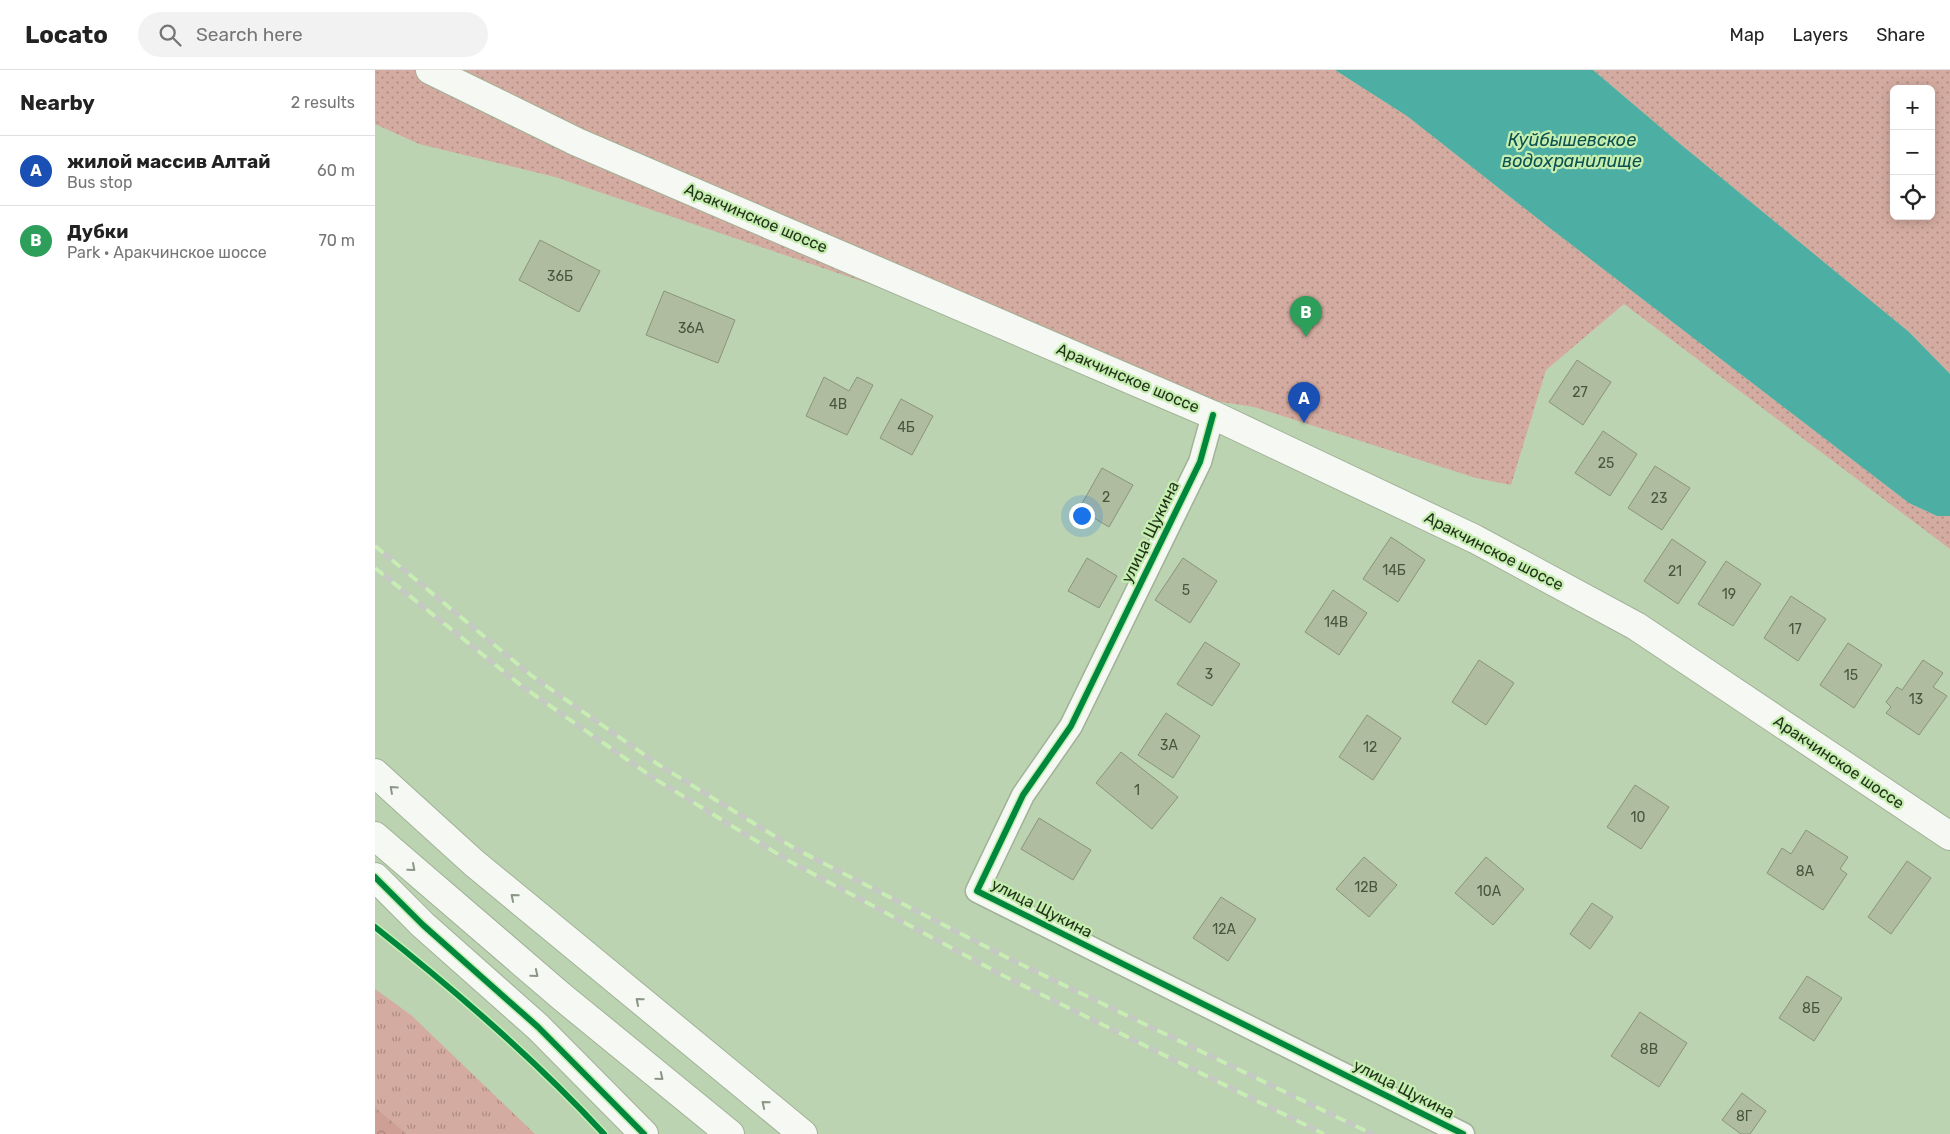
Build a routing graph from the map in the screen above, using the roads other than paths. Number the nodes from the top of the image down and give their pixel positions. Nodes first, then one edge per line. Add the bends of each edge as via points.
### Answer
1 (430, 70) edge
2 (1213, 415) junction
3 (375, 773) edge
4 (375, 836) edge
5 (1950, 836) edge
6 (375, 877) edge
7 (644, 1134) edge
8 (730, 1134) edge
9 (803, 1134) edge
10 (1463, 1134) edge

1 - 2 main road, Аракчинское шоссе via 577,142
2 - 5 main road, Аракчинское шоссе via 1475,539 1636,626
2 - 10 street, улица Щукина via 1200,462 1071,726 1023,795 977,891
9 -> 3 main road via 474,863
4 -> 8 main road via 561,996
6 - 7 main road via 423,925 537,1027

